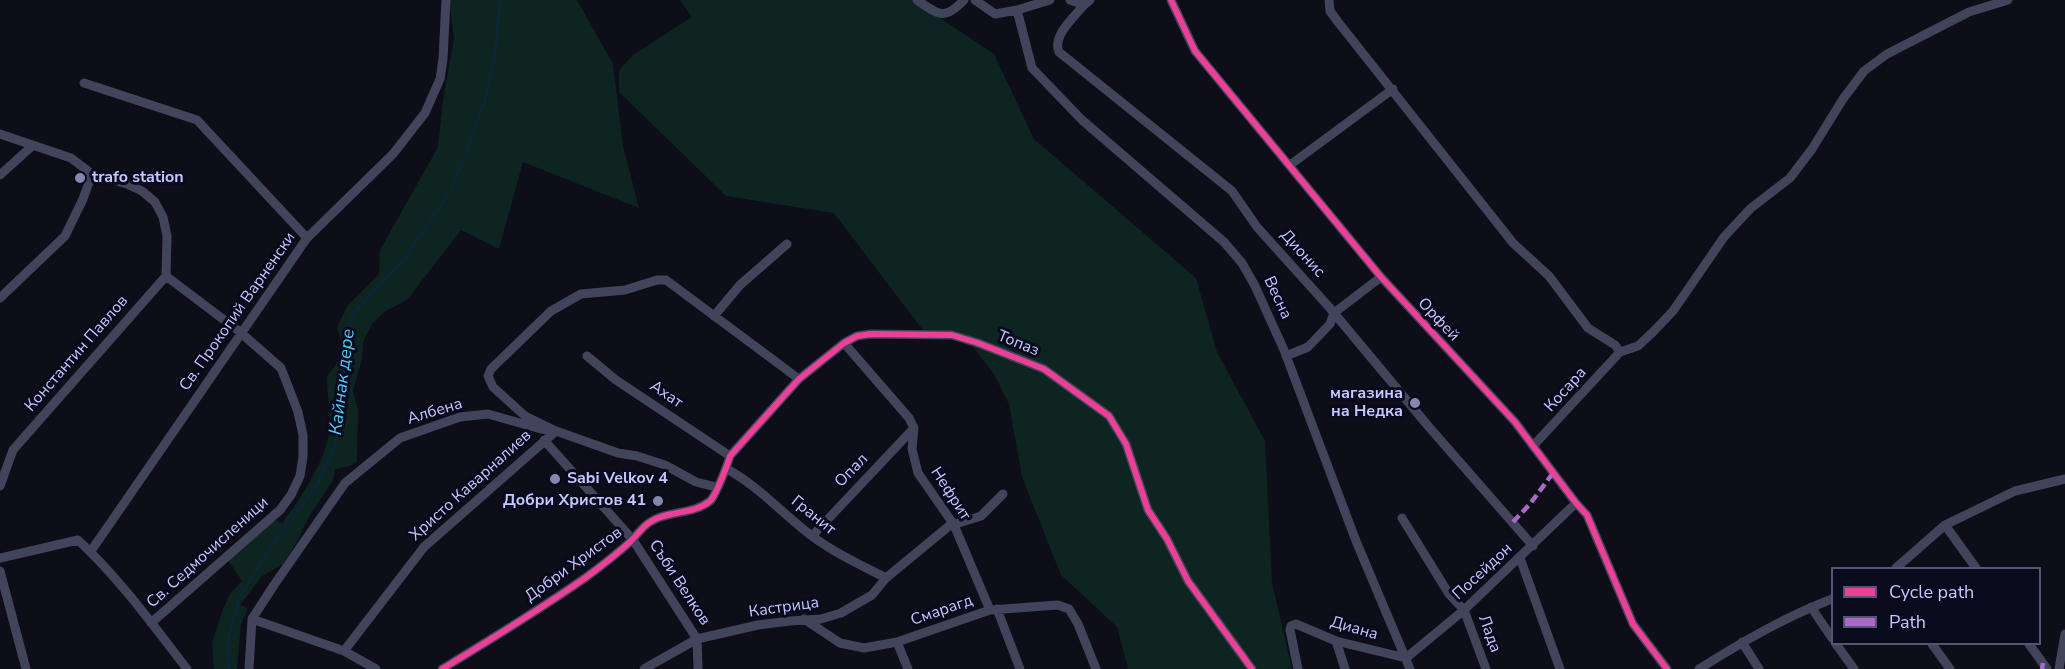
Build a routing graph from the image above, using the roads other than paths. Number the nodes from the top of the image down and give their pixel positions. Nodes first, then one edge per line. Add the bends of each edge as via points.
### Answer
1 (446, 0) edge
2 (917, 0) edge
3 (964, 0) edge
4 (975, 0) edge
5 (1050, 0) edge
6 (1070, 0) edge
7 (1171, 0) edge
8 (1329, 0) edge
9 (2008, 0) edge
10 (1087, 2) edge
11 (1017, 10) junction
12 (84, 83) dead end
13 (1393, 89) junction
14 (0, 134) edge
15 (32, 147) junction
16 (1290, 165) junction
17 (92, 174) junction
18 (0, 175) edge
19 (307, 238) junction
20 (787, 244) dead end
21 (166, 276) junction
22 (1382, 277) junction
23 (0, 298) edge
24 (1334, 313) junction
25 (714, 316) junction
26 (240, 332) junction
27 (844, 343) junction
28 (1620, 352) junction
29 (587, 356) dead end
30 (1286, 356) junction
31 (799, 379) junction
32 (914, 428) junction
33 (556, 430) junction
34 (544, 440) junction
35 (1533, 446) junction
36 (730, 456) junction
37 (727, 469) junction
38 (2065, 479) edge
39 (0, 486) edge
40 (716, 487) junction
41 (1003, 494) dead end
42 (1576, 503) junction
43 (1402, 518) dead end
44 (954, 525) junction
45 (1945, 525) junction
46 (812, 536) junction
47 (633, 540) junction
48 (1533, 546) junction
49 (91, 551) junction
50 (0, 558) edge
51 (1520, 558) junction
52 (1897, 567) edge
53 (1975, 567) edge
54 (0, 572) edge
55 (886, 578) junction
56 (1831, 600) edge
57 (1811, 607) junction
58 (993, 609) junction
59 (1464, 610) junction
60 (252, 619) junction
61 (804, 619) junction
62 (151, 623) junction
63 (2065, 634) edge
64 (1831, 635) edge
65 (697, 639) junction
66 (1336, 641) junction
67 (897, 642) junction
68 (1742, 642) junction
69 (1837, 645) edge
70 (1933, 645) edge
71 (2030, 645) edge
72 (344, 651) junction
73 (1406, 658) junction
74 (2044, 667) edge
75 (26, 669) edge
76 (186, 669) edge
77 (249, 669) edge
78 (376, 669) edge
79 (442, 669) edge
80 (644, 669) edge
81 (698, 669) edge
82 (908, 669) edge
83 (1020, 669) edge
84 (1096, 669) edge
85 (1252, 669) edge
86 (1298, 669) edge
87 (1346, 669) edge
88 (1410, 669) edge
89 (1486, 669) edge
90 (1560, 669) edge
91 (1667, 669) edge
92 (1699, 669) edge
93 (1759, 669) edge
94 (1854, 669) edge
95 (1950, 669) edge
96 (2059, 669) edge

1 - 19 street, Св. Прокопий Варненски via 440,79 425,113 393,154
2 - 3 street via 946,15
4 - 11 street via 995,14
5 - 11 street
6 - 10 street
7 - 16 street, Орфей via 1195,51
8 - 13 street via 1330,11
9 - 28 street, Косара via 1969,12 1887,54 1864,71 1790,178 1750,208 1724,237 1673,311 1653,332 1638,346
10 - 24 street, Дионис via 1058,38 1059,52 1232,191 1257,227
11 - 30 street, Весна via 1032,68 1082,120 1242,262
12 - 19 street via 197,120
13 - 16 street
13 - 28 street via 1513,243 1549,276 1588,328
14 - 15 street
15 - 17 street via 71,159
15 - 18 street
16 - 22 street, Орфей
17 - 21 street via 127,184 155,202 166,236
17 - 23 street via 64,236
19 - 26 street, Св. Прокопий Варненски
20 - 25 street via 740,285
21 - 26 street, Св. Седмочисленици
21 - 39 street, Константин Павлов via 13,450
22 - 24 street
22 - 35 street, Орфей
24 - 30 street via 1330,324 1308,347
24 - 48 street, Дионис
25 - 31 street, Христо Каварналиев
25 - 33 street, Христо Каварналиев via 666,280 625,290 581,294 551,311 488,376 493,387 525,416
26 - 49 street, Св. Прокопий Варненски
26 - 62 street, Св. Седмочисленици via 281,368 290,388 303,435 300,476 280,510
27 - 31 street, Топаз
27 - 32 street
27 - 85 street, Топаз via 871,334 952,335 1044,369 1110,416 1126,444 1148,510 1188,581
28 - 35 street, Косара
29 - 36 street, Ахат via 616,380
30 - 73 street, Весна via 1356,542
31 - 36 street, Топаз
32 - 44 street, Нефрит via 912,449 918,473
32 - 46 street, Опал
33 - 34 street, Христо Каварналиев
33 - 40 street, Албена via 664,465 696,482
33 - 60 street, Албена via 488,414 460,417 400,438 345,483
34 - 47 street, Съби Велков
34 - 72 street, Христо Каварналиев via 424,547
35 - 42 street, Орфей
36 - 37 street, Топаз
37 - 40 street, Топаз
37 - 46 street, Гранит via 748,481
38 - 45 street via 2015,491
40 - 47 street, Добри Христов via 713,500 703,506 664,514 641,528
41 - 44 street, Кастрица via 981,516
42 - 48 street, Посейдон
42 - 91 street, Орфей via 1587,515 1633,624
43 - 59 street, Лада via 1449,594
44 - 55 street, Кастрица
44 - 58 street, Нефрит
45 - 52 street
45 - 53 street
46 - 55 street, Гранит via 835,553
47 - 65 street, Съби Велков
47 - 79 street, Добри Христов via 586,577
48 - 51 street, Посейдон
49 - 50 street via 78,540
49 - 62 street
51 - 59 street, Посейдон
51 - 90 street
54 - 75 street
55 - 61 street, Кастрица via 859,604 821,619
56 - 57 street
57 - 64 street
57 - 68 street
58 - 67 street, Смарагд
58 - 83 street, Нефрит
58 - 84 street, Смарагд via 1058,604 1069,609
59 - 73 street, Посейдон
59 - 89 street, Лада
60 - 72 street
60 - 77 street
61 - 65 street, Кастрица
61 - 67 street, Смарагд via 840,643 864,648
62 - 76 street
63 - 96 street
65 - 80 street, Кастрица
65 - 81 street, Съби Велков
66 - 73 street, Диана
66 - 86 street, Диана via 1296,624 1291,626
66 - 87 street
67 - 82 street
68 - 92 street
68 - 93 street
69 - 94 street
70 - 95 street
71 - 74 street
72 - 78 street
73 - 88 street, Весна

